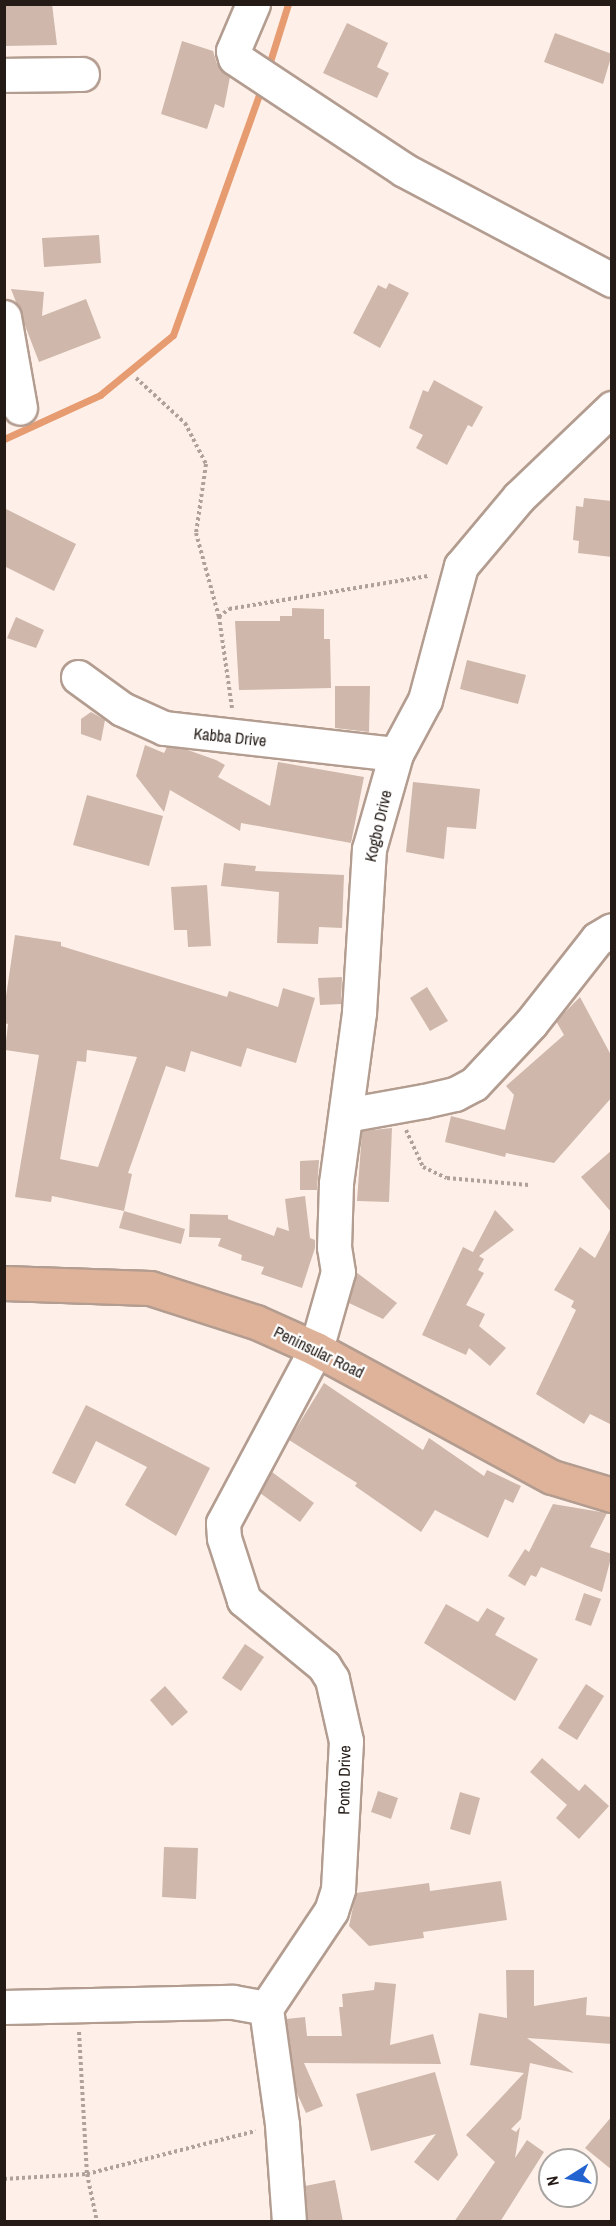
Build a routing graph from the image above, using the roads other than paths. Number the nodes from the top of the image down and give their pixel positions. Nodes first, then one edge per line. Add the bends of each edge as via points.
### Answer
1 (253, 4) edge
2 (82, 74) dead end
3 (4, 75) edge
4 (612, 280) edge
5 (4, 317) edge
6 (20, 408) dead end
7 (612, 408) edge
8 (78, 677) dead end
9 (396, 754) junction
10 (612, 930) edge
11 (346, 1115) junction
12 (4, 1260) edge
13 (4, 1283) edge
14 (319, 1339) junction
15 (612, 1475) edge
16 (612, 1495) edge
17 (4, 2007) edge
18 (266, 2008) junction
19 (289, 2222) edge

1 - 4 street via 232,51 245,66 404,170
2 - 3 street
5 - 6 street
7 - 9 street, Kogbo Drive via 519,497 461,566 426,700
8 - 9 street, Kabba Drive via 123,709 164,728
9 - 11 street, Kogbo Drive via 369,849 359,1012
10 - 11 street via 597,939 531,1023 474,1084 455,1094
11 - 14 street, Kogbo Drive via 336,1183 334,1246 338,1272
12 - 14 main road, Peninsular Road via 139,1267 225,1289
13 - 14 main road, Peninsular Road via 150,1288
14 - 15 main road, Peninsular Road via 560,1458
14 - 16 main road, Peninsular Road via 552,1477
14 - 18 street, Ponto Drive via 223,1523 244,1600 324,1666 332,1679 346,1741 338,1889 331,1911
17 - 18 street via 233,2002
18 - 19 street via 282,2124

